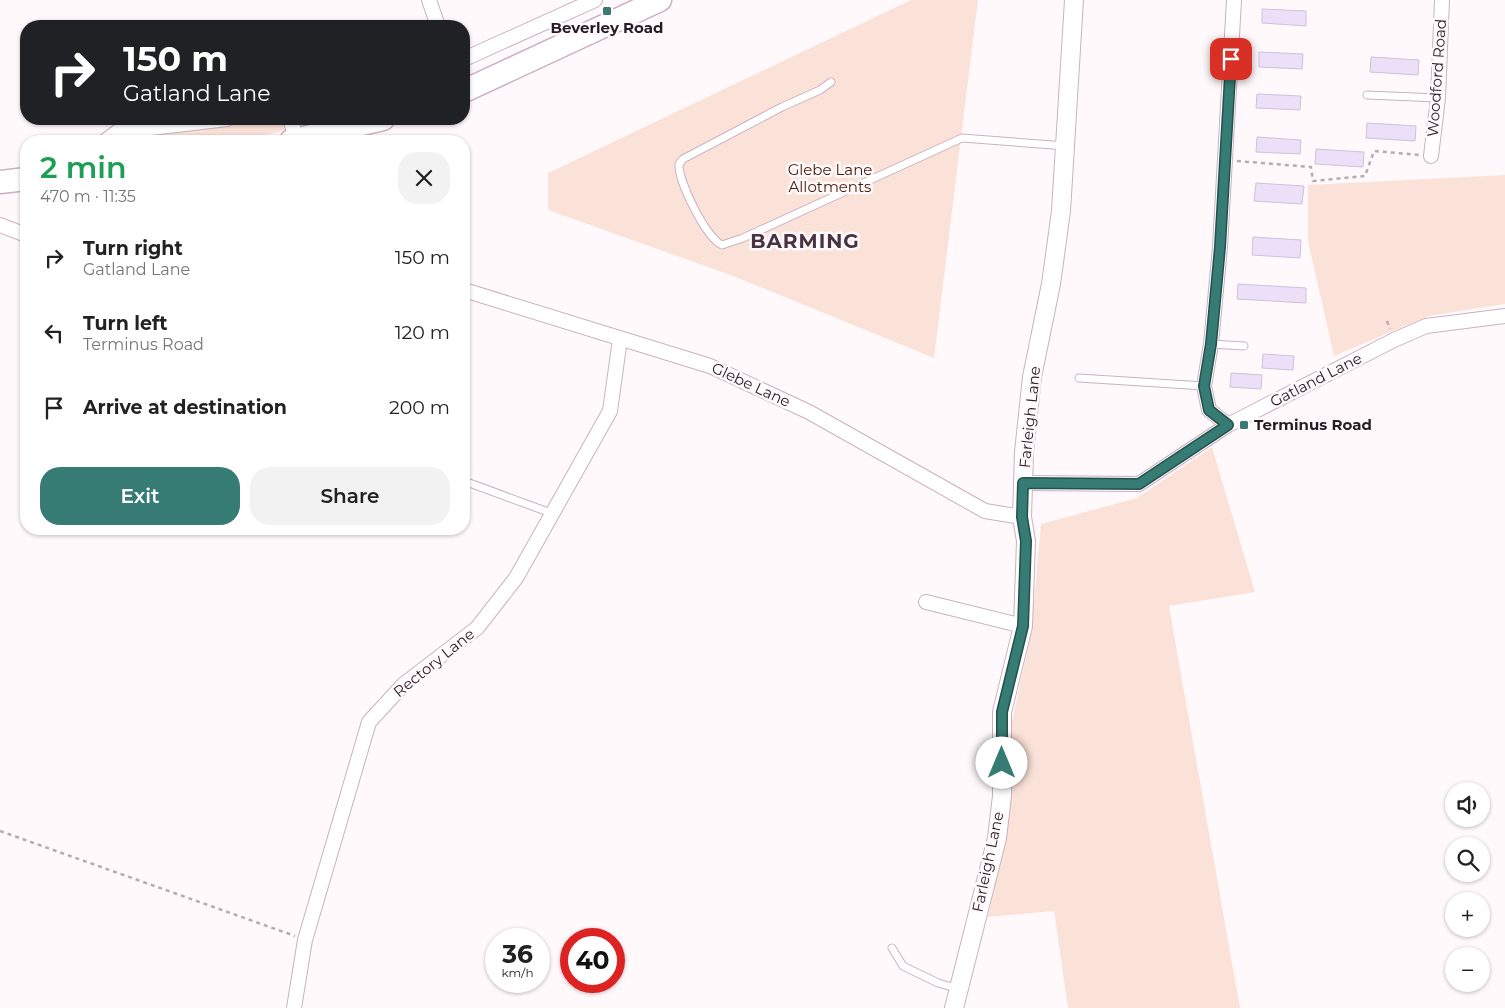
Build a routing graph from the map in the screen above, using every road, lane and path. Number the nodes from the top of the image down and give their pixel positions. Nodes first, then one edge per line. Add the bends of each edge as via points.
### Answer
1 (429, 0) edge
2 (596, 0) edge
3 (660, 0) edge
4 (1074, 0) edge
5 (1234, 0) edge
6 (1442, 0) edge
7 (436, 20) edge
8 (470, 56) edge
9 (831, 82) dead end
10 (470, 88) edge
11 (1367, 95) dead end
12 (1438, 98) junction
13 (176, 125) edge
14 (359, 125) edge
15 (113, 135) edge
16 (318, 135) edge
17 (1066, 146) junction
18 (1431, 156) joint
19 (1226, 160) junction
20 (20, 180) edge
21 (0, 182) edge
22 (0, 225) edge
23 (20, 233) edge
24 (470, 292) edge
25 (1505, 316) edge
26 (620, 338) junction
27 (1211, 344) junction
28 (1244, 346) dead end
29 (1079, 378) dead end
30 (1204, 386) junction
31 (1228, 425) junction
32 (470, 483) edge
33 (1023, 483) junction
34 (551, 513) junction
35 (1022, 517) junction
36 (926, 602) dead end
37 (1023, 626) junction
38 (0, 831) edge
39 (305, 940) junction
40 (892, 948) dead end
41 (959, 989) junction
42 (294, 1008) edge
43 (954, 1008) edge

1 - 7 street
2 - 8 street
3 - 10 main road
4 - 17 street, Farleigh Lane
5 - 19 street
6 - 12 street, Woodford Road
9 - 17 lane via 683,159 679,164 682,179 704,226 716,243 722,245 744,238 962,138
11 - 12 lane
12 - 18 street, Woodford Road
13 - 15 street
14 - 16 main road
17 - 33 street, Farleigh Lane via 1051,284 1029,404
18 - 19 path via 1374,151 1365,176 1313,181 1311,167
19 - 27 street
20 - 21 main road
22 - 23 street
24 - 26 street, Glebe Lane
25 - 31 street, Gatland Lane via 1426,326
26 - 34 street, Rectory Lane via 610,411
26 - 35 street, Glebe Lane via 710,366 809,412 985,511
27 - 28 lane
27 - 30 street
29 - 30 lane
30 - 31 street via 1209,410
31 - 33 street, Gatland Lane via 1139,484
32 - 34 lane
33 - 35 street, Farleigh Lane
34 - 39 street, Rectory Lane via 516,578 477,628 404,684 369,722
35 - 37 street, Farleigh Lane via 1026,541
36 - 37 street
37 - 41 street, Farleigh Lane via 1002,712 1002,796 996,838
38 - 39 path
39 - 42 street, Rectory Lane
40 - 41 lane via 903,966
41 - 43 street, Farleigh Lane

